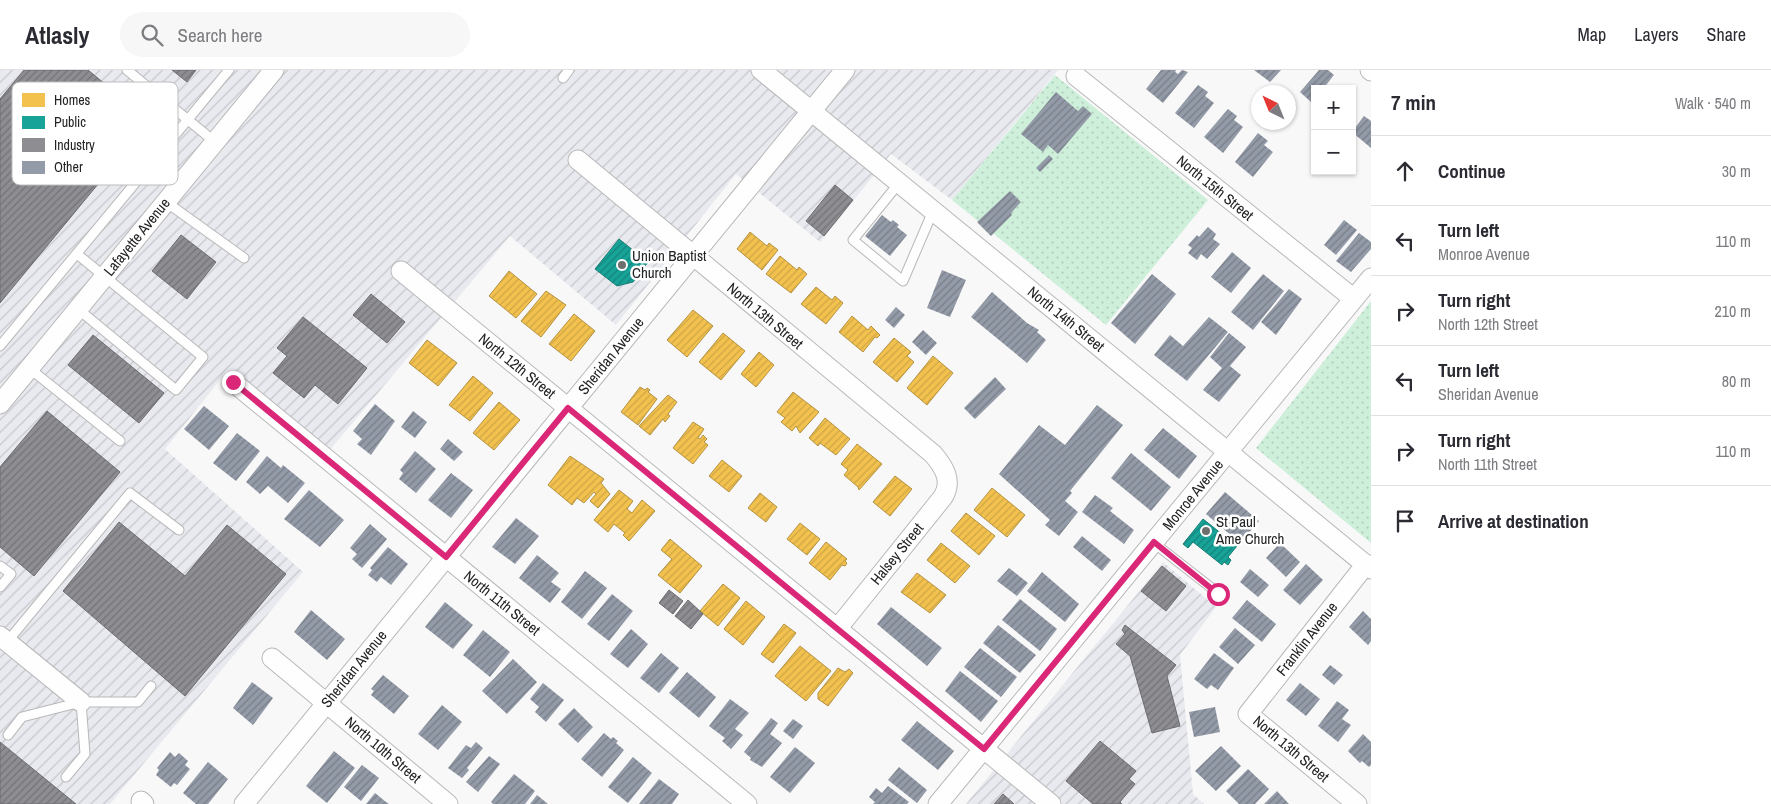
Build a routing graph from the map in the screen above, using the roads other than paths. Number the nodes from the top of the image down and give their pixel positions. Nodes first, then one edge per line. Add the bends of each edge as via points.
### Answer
1 (127, 70) edge
2 (229, 70) edge
3 (274, 70) edge
4 (569, 70) edge
5 (761, 70) edge
6 (845, 70) edge
7 (1076, 76) dead end
8 (563, 78) dead end
9 (142, 82) edge
10 (811, 111) junction
11 (178, 112) edge
12 (188, 120) junction
13 (178, 132) edge
14 (215, 142) junction
15 (578, 160) dead end
16 (899, 183) junction
17 (134, 185) edge
18 (166, 202) junction
19 (934, 211) junction
20 (77, 254) junction
21 (693, 256) junction
22 (244, 258) dead end
23 (401, 271) dead end
24 (105, 276) junction
25 (1371, 278) edge
26 (1354, 300) junction
27 (78, 309) junction
28 (0, 346) edge
29 (30, 368) junction
30 (233, 382) dead end
31 (0, 404) edge
32 (568, 408) junction
33 (120, 441) dead end
34 (1228, 452) junction
35 (947, 476) joint
36 (179, 530) dead end
37 (1154, 542) junction
38 (446, 557) junction
39 (0, 566) edge
40 (1368, 567) edge
41 (0, 587) edge
42 (1218, 594) dead end
43 (837, 629) junction
44 (4, 639) edge
45 (272, 658) dead end
46 (151, 686) dead end
47 (81, 702) junction
48 (326, 703) junction
49 (1248, 714) joint
50 (8, 735) dead end
51 (984, 749) junction
52 (66, 777) dead end
53 (244, 804) edge
54 (448, 804) edge
55 (747, 804) edge
56 (938, 804) edge
57 (1051, 804) edge
58 (1357, 804) edge

1 - 9 lane
2 - 12 lane
3 - 14 street, Lafayette Avenue
4 - 8 lane
5 - 10 street, North 14th Street
6 - 10 street, Sheridan Avenue
7 - 26 street, North 15th Street
10 - 16 street, North 14th Street
10 - 21 street, Sheridan Avenue
11 - 12 lane
12 - 13 lane
12 - 14 lane
14 - 18 street, Lafayette Avenue
15 - 21 street, North 13th Street
16 - 19 street, North 14th Street
16 - 19 lane via 852,240 903,282
17 - 20 lane
18 - 22 lane
18 - 24 street, Lafayette Avenue
19 - 34 street, North 14th Street
20 - 24 lane
20 - 28 lane
21 - 32 street, Sheridan Avenue
21 - 35 street, North 13th Street via 933,454
23 - 32 street, North 12th Street
24 - 27 street, Lafayette Avenue
24 - 27 lane via 203,357 176,390
25 - 26 street, Monroe Avenue
26 - 34 street, Monroe Avenue
27 - 29 street, Lafayette Avenue
29 - 31 street, Lafayette Avenue
29 - 33 lane
30 - 38 street, North 11th Street
32 - 38 street, Sheridan Avenue
32 - 43 street, North 12th Street
34 - 37 street, Monroe Avenue
34 - 40 street, North 14th Street
35 - 43 street, Halsey Street via 943,498
36 - 44 lane via 130,493
37 - 42 lane
37 - 51 street, Monroe Avenue
38 - 48 street, Sheridan Avenue
38 - 55 street, North 11th Street
39 - 41 lane via 11,574
40 - 49 street, Franklin Avenue
43 - 51 street, North 12th Street
44 - 47 street
45 - 48 street, North 10th Street
46 - 47 lane via 138,702
47 - 50 lane via 22,717
47 - 52 lane via 85,754
48 - 53 street, Sheridan Avenue
48 - 54 street, North 10th Street
49 - 58 street, North 13th Street
51 - 56 street, Monroe Avenue
51 - 57 street, North 12th Street

